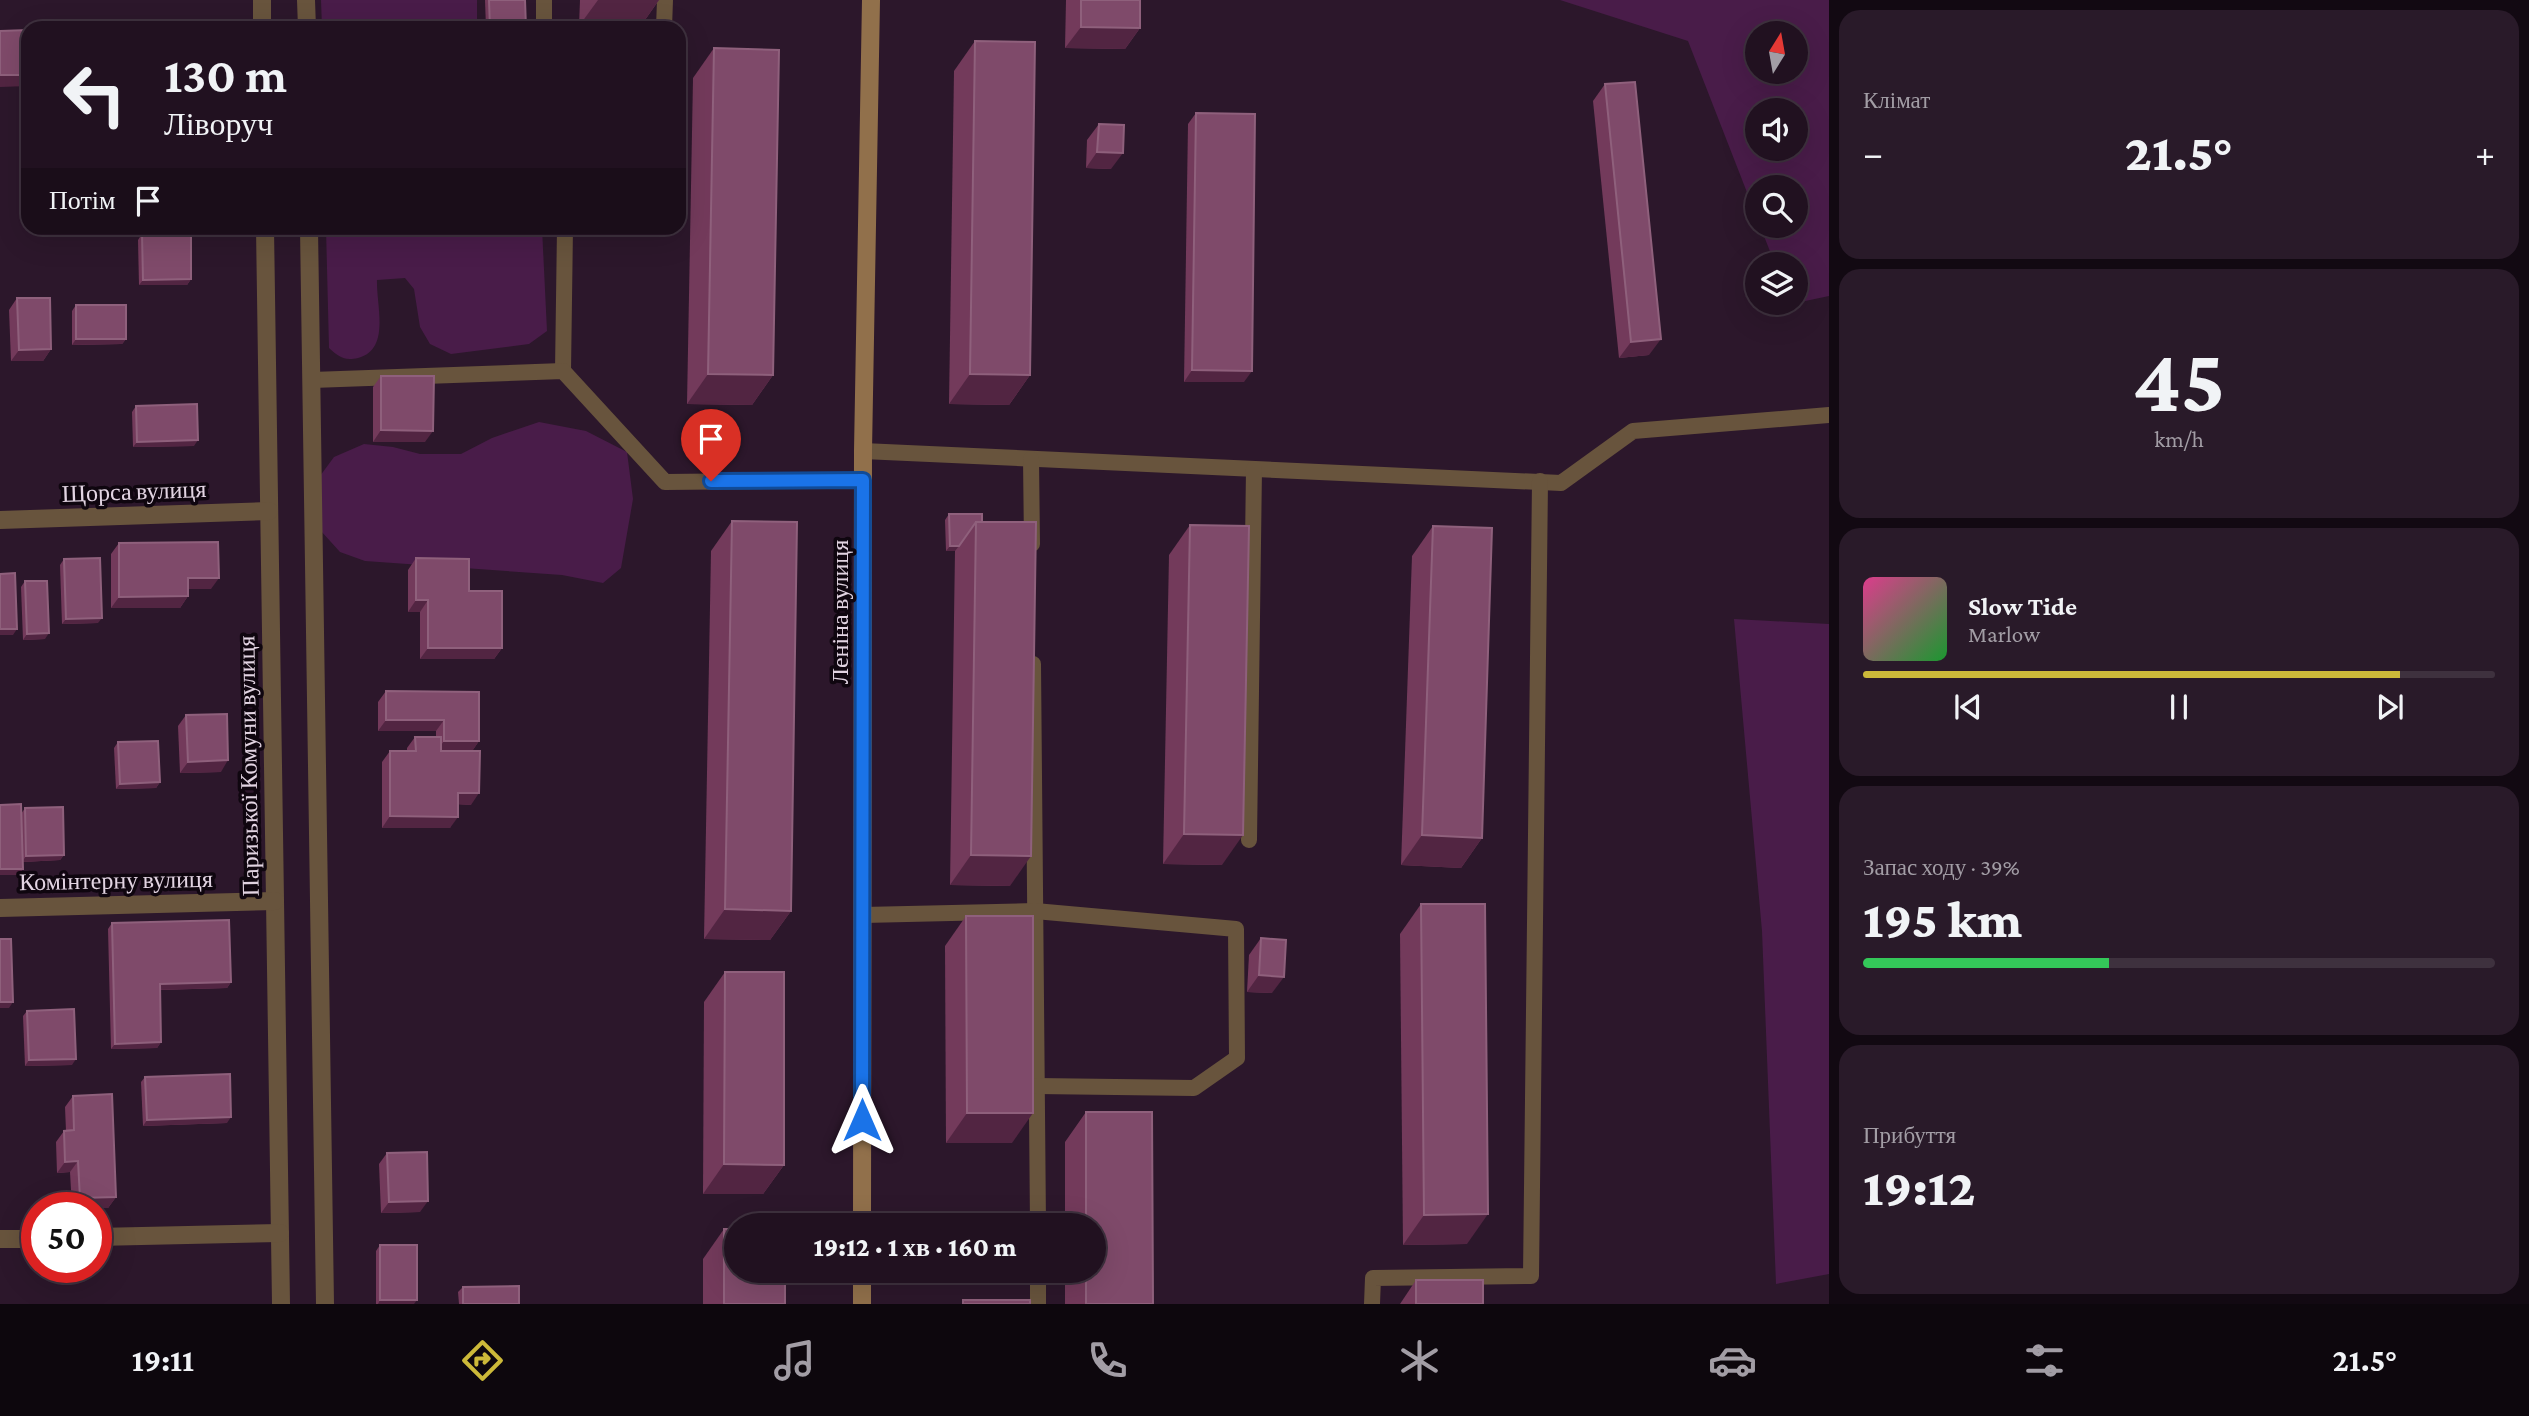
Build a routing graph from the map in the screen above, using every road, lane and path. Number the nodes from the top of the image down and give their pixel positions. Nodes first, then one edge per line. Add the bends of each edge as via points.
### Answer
1 (261, 0) edge
2 (306, 0) edge
3 (544, 0) edge
4 (665, 0) edge
5 (871, 0) edge
6 (262, 21) edge
7 (307, 21) edge
8 (544, 21) edge
9 (664, 21) edge
10 (265, 235) edge
11 (309, 235) edge
12 (565, 235) edge
13 (564, 371) junction
14 (312, 380) junction
15 (1829, 415) edge
16 (863, 451) junction
17 (1031, 459) junction
18 (1254, 469) junction
19 (863, 480) junction
20 (1540, 481) junction
21 (269, 511) junction
22 (0, 520) edge
23 (1032, 555) edge
24 (1033, 651) edge
25 (1248, 841) dead end
26 (275, 901) junction
27 (0, 908) edge
28 (1035, 911) junction
29 (863, 915) junction
30 (1037, 1086) junction
31 (862, 1213) edge
32 (1038, 1213) edge
33 (280, 1233) junction
34 (112, 1237) edge
35 (21, 1239) edge
36 (0, 1240) edge
37 (862, 1283) edge
38 (1038, 1283) edge
39 (281, 1304) edge
40 (325, 1304) edge
41 (862, 1304) edge
42 (1038, 1304) edge
43 (1373, 1304) edge

1 - 6 street
2 - 7 street
3 - 8 lane
4 - 9 lane
5 - 16 main road, Леніна вулиця
10 - 21 street, Паризької Комуни вулиця
11 - 14 street
12 - 13 lane
13 - 14 lane
13 - 19 lane via 665,482
14 - 40 street
15 - 20 lane via 1633,431 1561,483
16 - 17 lane
16 - 19 main road, Леніна вулиця
17 - 18 lane
17 - 23 lane
18 - 20 lane
18 - 25 lane
19 - 29 main road, Леніна вулиця
20 - 43 lane via 1531,1276 1373,1278
21 - 22 street, Щорса вулиця
21 - 26 street, Паризької Комуни вулиця
24 - 28 lane
26 - 27 street, Комінтерну вулиця
26 - 33 street, Паризької Комуни вулиця
28 - 29 lane
28 - 30 lane
28 - 30 lane via 1236,929 1237,942 1237,1058 1194,1088
29 - 31 main road, Леніна вулиця
30 - 32 lane
33 - 34 street
33 - 39 street, Паризької Комуни вулиця
35 - 36 street
37 - 41 main road
38 - 42 lane

